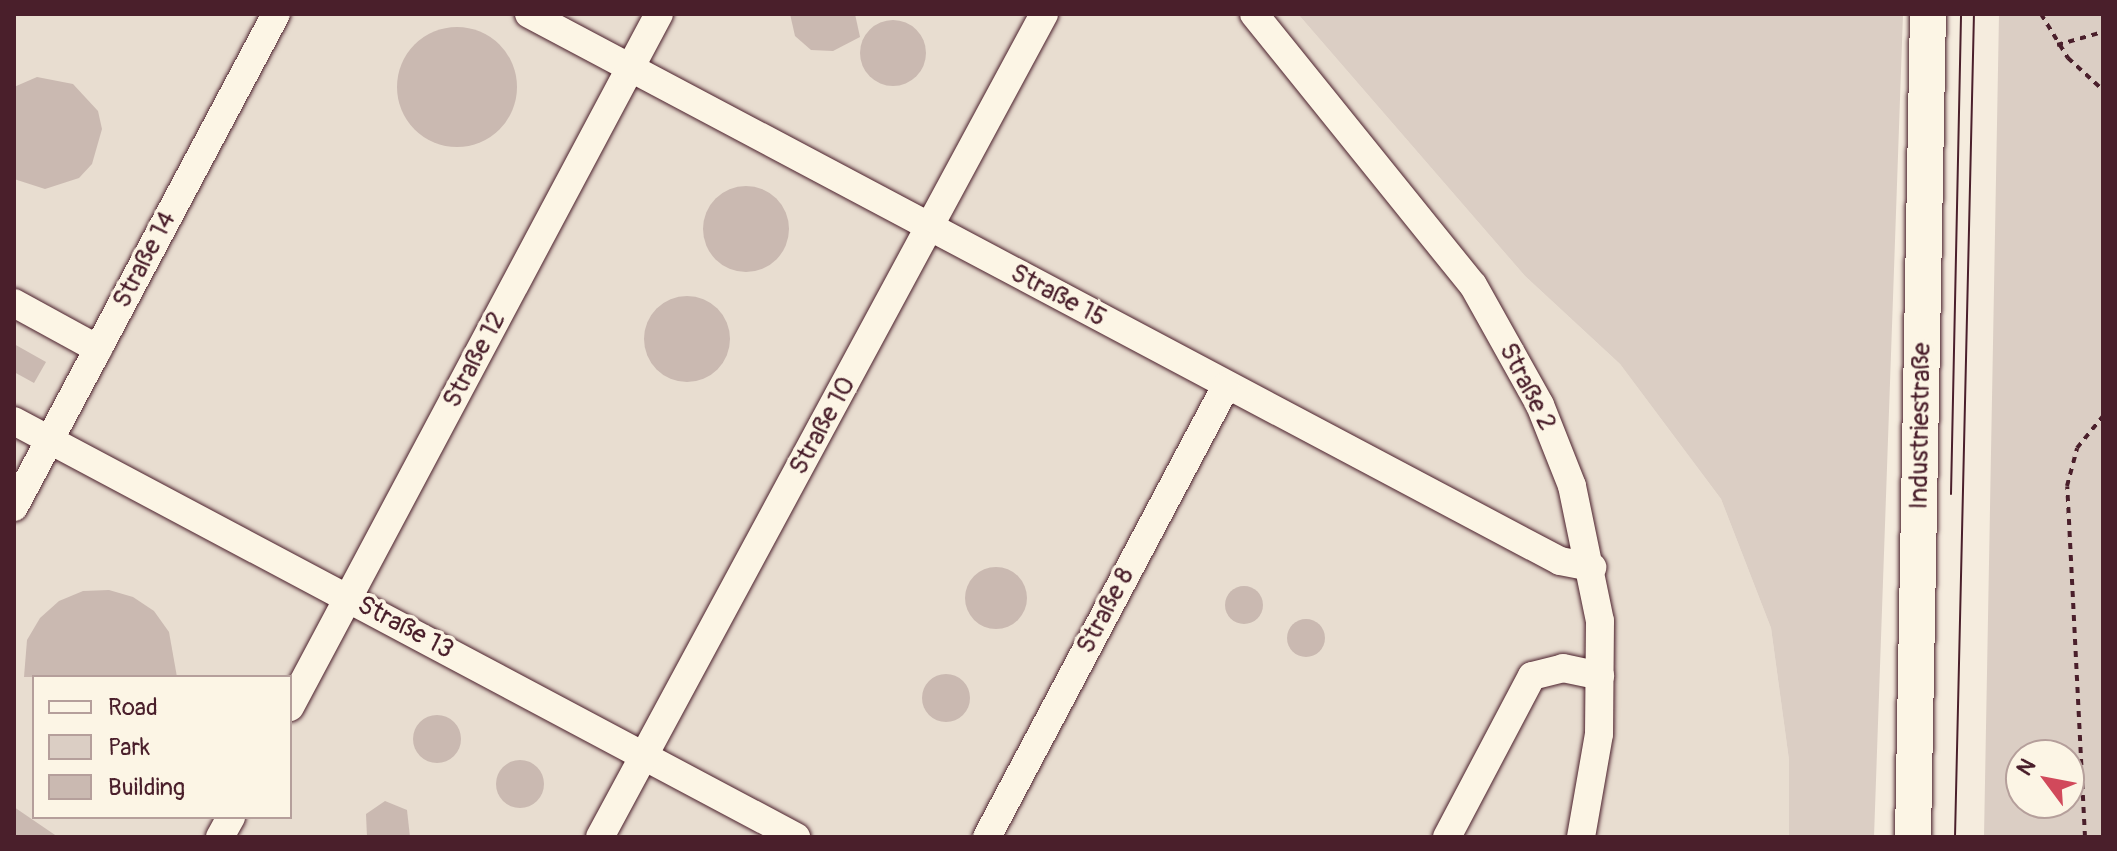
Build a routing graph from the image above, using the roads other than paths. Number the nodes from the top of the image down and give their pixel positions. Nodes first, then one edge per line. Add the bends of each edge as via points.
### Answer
1 (276, 14) edge
2 (529, 14) edge
3 (659, 14) edge
4 (1044, 14) edge
5 (1254, 14) edge
6 (1928, 14) edge
7 (630, 69) junction
8 (931, 227) junction
9 (14, 303) edge
10 (98, 349) junction
11 (1226, 386) junction
12 (14, 421) edge
13 (50, 440) junction
14 (14, 507) edge
15 (1592, 567) junction
16 (348, 598) junction
17 (1600, 676) junction
18 (292, 703) edge
19 (643, 755) junction
20 (230, 819) edge
21 (220, 837) edge
22 (600, 837) edge
23 (796, 837) edge
24 (987, 837) edge
25 (1447, 837) edge
26 (1581, 837) edge
27 (1913, 837) edge

1 - 10 lane, Straße 14
2 - 7 lane, Straße 15
3 - 7 lane, Straße 12
4 - 8 lane, Straße 10
5 - 15 lane, Straße 2 via 1473,285 1540,405 1572,486
6 - 27 main road, Industriestraße
7 - 8 lane, Straße 15
7 - 16 lane, Straße 12
8 - 11 lane, Straße 15
8 - 19 lane, Straße 10
9 - 10 lane
10 - 13 lane, Straße 14
11 - 15 lane, Straße 15 via 1560,561
11 - 24 lane, Straße 8
12 - 13 lane, Straße 13
13 - 14 lane, Straße 14
13 - 16 lane, Straße 13
15 - 17 lane, Straße 2 via 1600,621
16 - 18 lane, Straße 12
16 - 19 lane, Straße 13
17 - 25 lane via 1563,668 1532,676
17 - 26 lane, Straße 2 via 1599,734
19 - 22 lane, Straße 10
19 - 23 lane, Straße 13
20 - 21 lane

